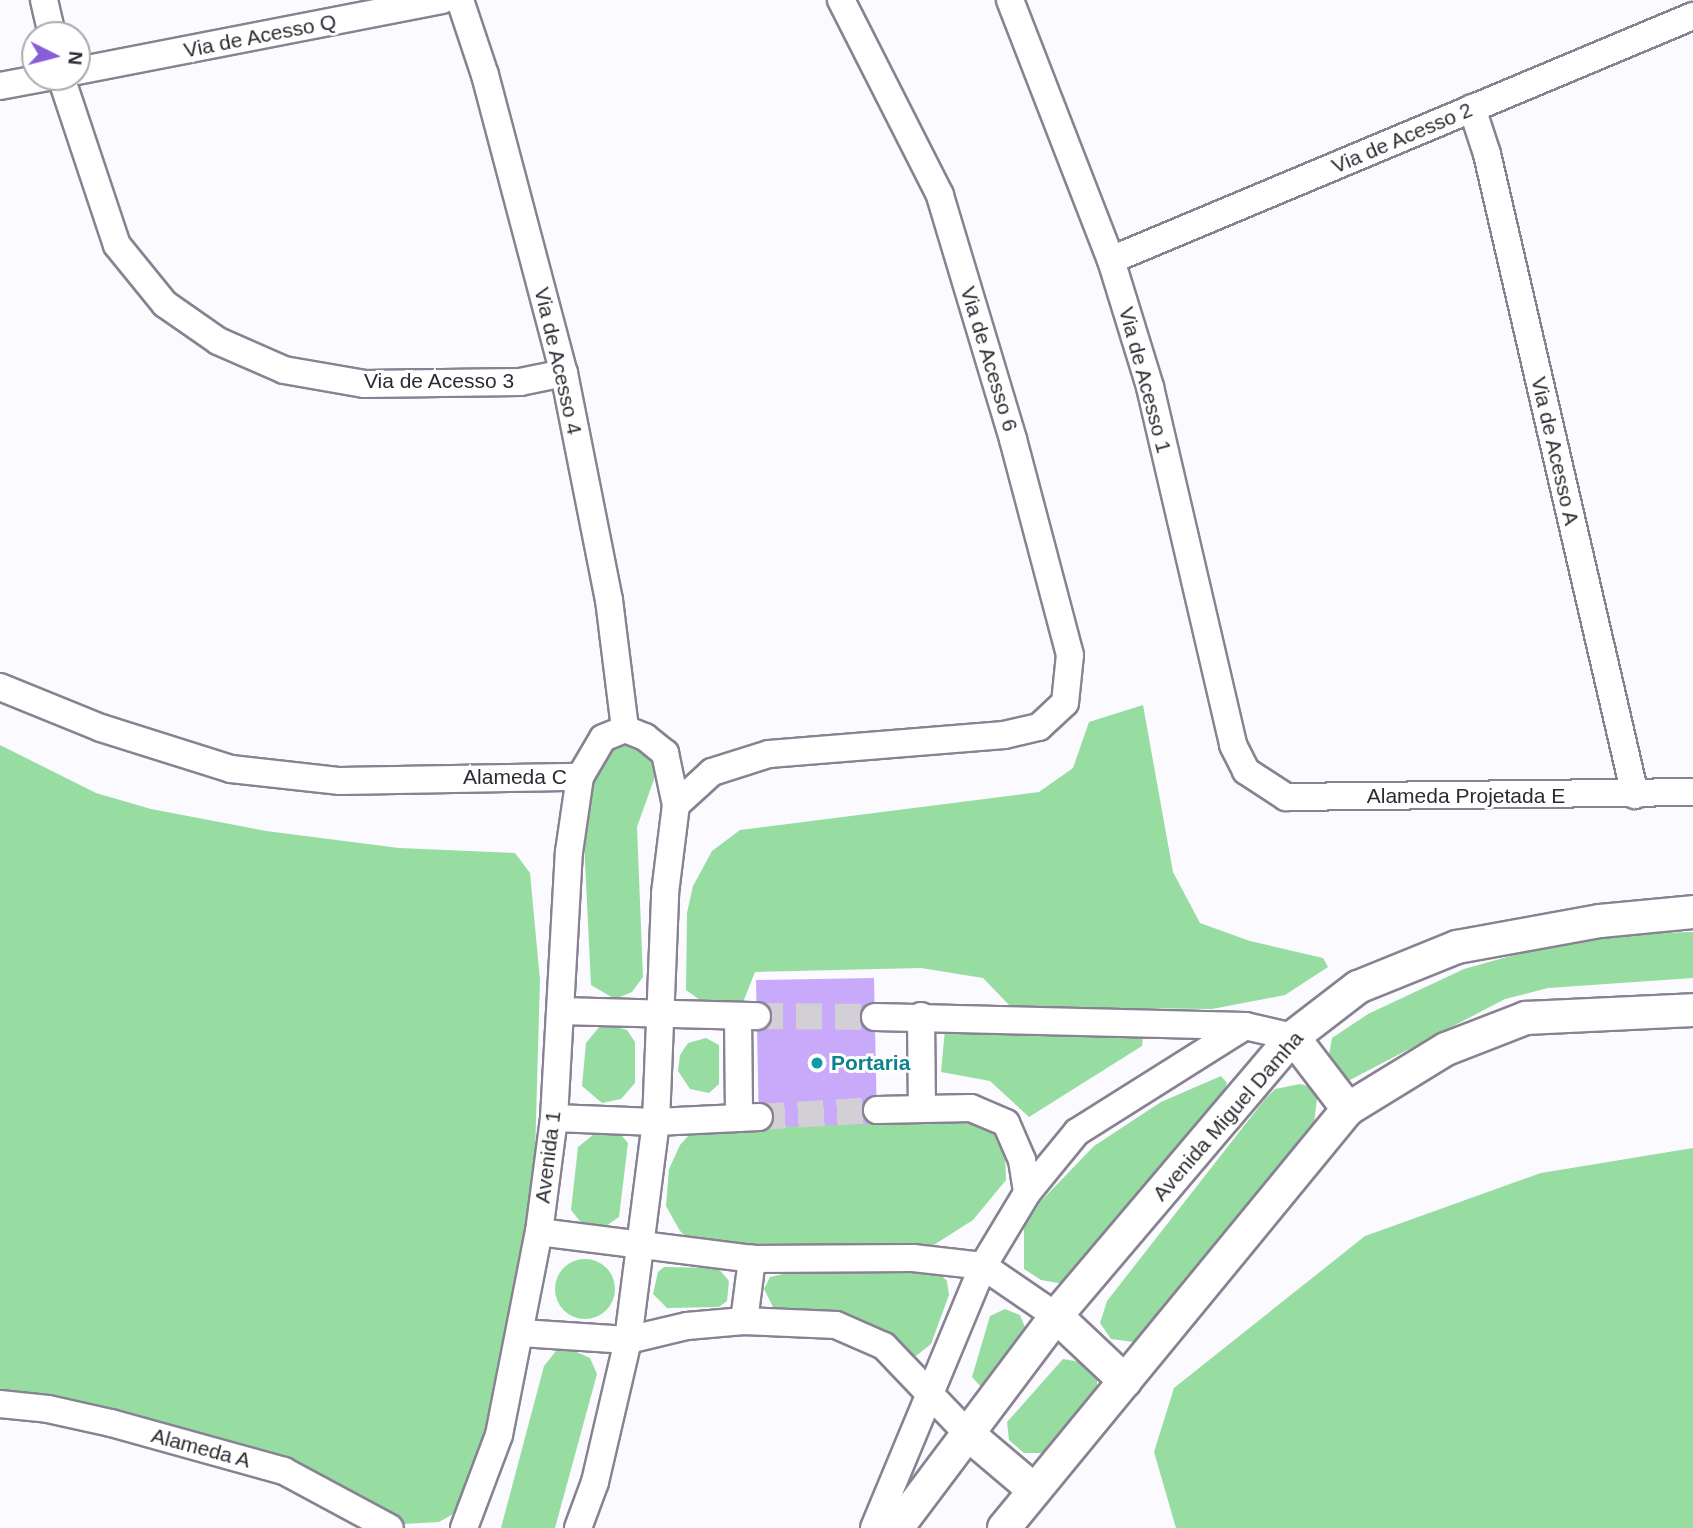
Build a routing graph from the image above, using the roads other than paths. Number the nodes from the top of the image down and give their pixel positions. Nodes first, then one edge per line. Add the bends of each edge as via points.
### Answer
1 (44, 0) edge
2 (442, 0) edge
3 (460, 0) edge
4 (841, 0) edge
5 (1010, 0) edge
6 (1693, 16) edge
7 (49, 21) edge
8 (91, 68) edge
9 (21, 82) edge
10 (0, 86) edge
11 (66, 91) edge
12 (1472, 108) junction
13 (1111, 260) junction
14 (564, 373) junction
15 (0, 687) edge
16 (625, 729) junction
17 (1246, 771) joint
18 (580, 778) junction
19 (1693, 792) edge
20 (1634, 795) junction
21 (676, 805) junction
22 (1693, 912) edge
23 (1693, 1010) edge
24 (563, 1011) junction
25 (658, 1013) junction
26 (921, 1016) junction
27 (875, 1017) tunnel mouth
28 (1245, 1026) junction
29 (1293, 1037) junction
30 (922, 1108) junction
31 (1348, 1109) junction
32 (877, 1110) tunnel mouth
33 (554, 1118) junction
34 (656, 1122) junction
35 (1027, 1193) junction
36 (539, 1232) junction
37 (640, 1246) junction
38 (752, 1259) junction
39 (983, 1266) junction
40 (1056, 1316) junction
41 (744, 1321) junction
42 (521, 1333) junction
43 (628, 1340) junction
44 (1125, 1381) junction
45 (928, 1395) junction
46 (0, 1404) edge
47 (968, 1434) junction
48 (1034, 1490) junction
49 (390, 1528) edge
50 (464, 1528) edge
51 (578, 1528) edge
52 (874, 1528) edge
53 (897, 1528) edge
54 (1004, 1528) edge

1 - 7 street
2 - 8 street, Via de Acesso Q
3 - 14 street, Via de Acesso 4 via 485,75
4 - 21 street, Via de Acesso 6 via 940,195 1013,439 1070,655 1065,703 1039,727 1004,735 769,754 712,772
5 - 13 street, Via de Acesso 1
6 - 12 street, Via de Acesso 2
9 - 10 street
11 - 14 street, Via de Acesso 3 via 117,245 165,304 218,341 284,370 364,384 520,382
12 - 13 street, Via de Acesso 2
12 - 20 street, Via de Acesso A via 1487,154
13 - 17 street, Via de Acesso 1 via 1150,387 1233,745
14 - 16 street, Via de Acesso 4 via 609,600
15 - 18 street, Alameda C via 101,728 231,769 340,781
16 - 18 street, Alameda C via 603,738
16 - 21 street via 645,737 664,753
17 - 20 street, Alameda Projetada E via 1286,797
18 - 24 street, Avenida 1 via 569,852
19 - 20 street, Alameda Projetada E
21 - 25 street
22 - 29 street, Avenida Miguel Damha via 1600,920 1457,947 1358,986
23 - 31 street via 1525,1018 1446,1049
24 - 25 street
24 - 33 street, Avenida 1
25 - 34 street
25 - 34 street via 748,1016 749,1118
26 - 27 street
26 - 28 street
26 - 30 street
28 - 29 street
28 - 35 street via 1077,1132
29 - 31 street
29 - 40 street, Avenida Miguel Damha
30 - 32 street
30 - 35 street via 971,1108 1006,1123 1022,1160
31 - 44 street
33 - 34 street
33 - 36 street, Avenida 1
34 - 37 street
35 - 39 street
36 - 37 street
36 - 42 street, Avenida 1
37 - 38 street
37 - 43 street
38 - 39 street via 913,1258
38 - 41 street
39 - 40 street
39 - 45 street
40 - 44 street
40 - 47 street, Avenida Miguel Damha
41 - 43 street via 687,1326
41 - 45 street via 836,1325 884,1346
42 - 43 street
42 - 50 street, Avenida 1 via 499,1435
43 - 51 street via 595,1482
44 - 48 street
45 - 47 street
45 - 52 street
46 - 49 street, Alameda A via 61,1412 284,1471
47 - 48 street
47 - 53 street, Avenida Miguel Damha
48 - 54 street

